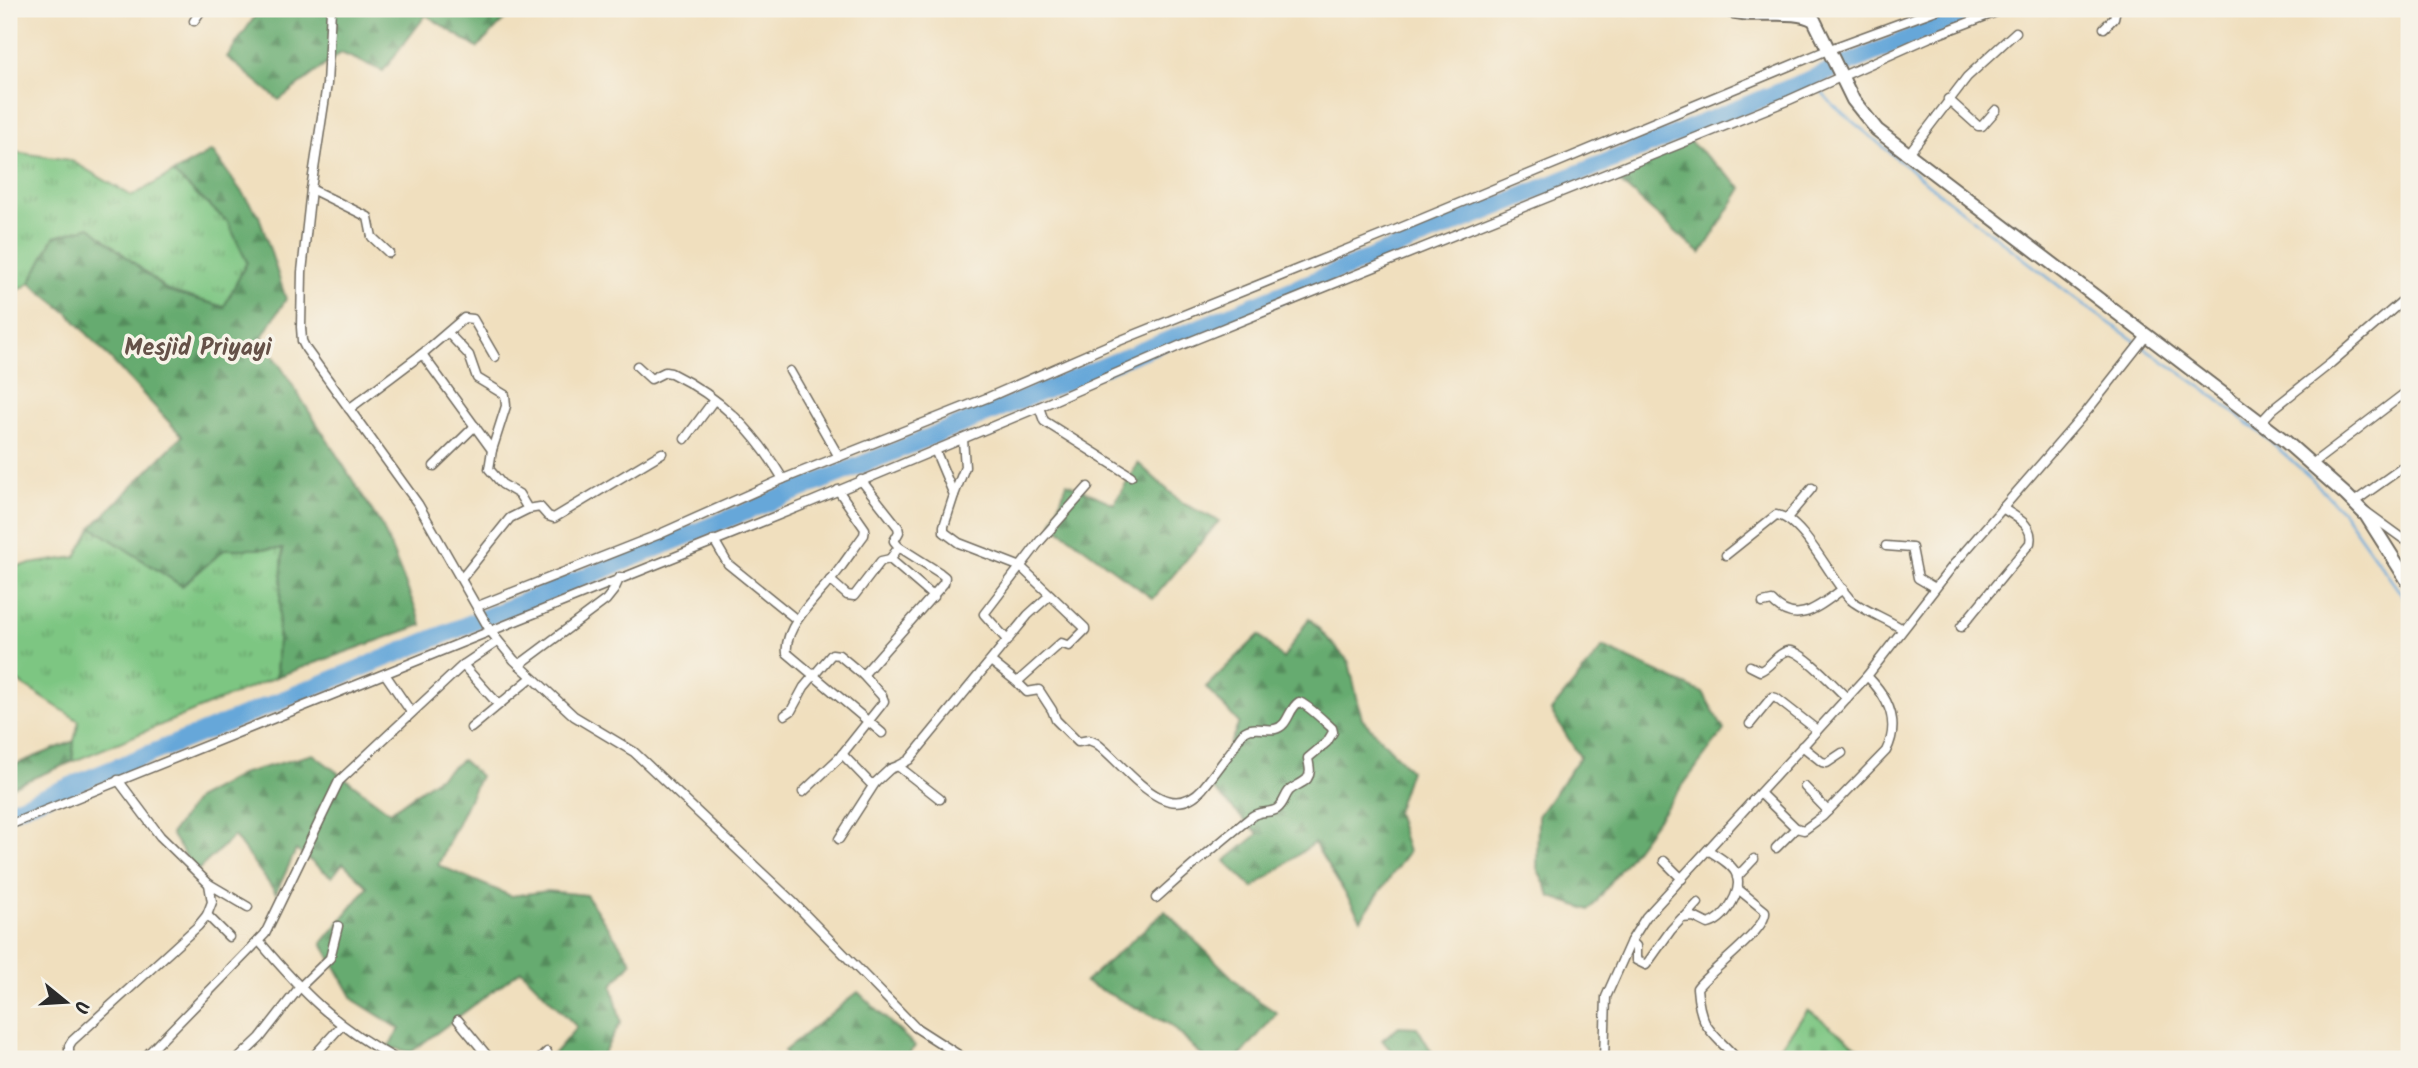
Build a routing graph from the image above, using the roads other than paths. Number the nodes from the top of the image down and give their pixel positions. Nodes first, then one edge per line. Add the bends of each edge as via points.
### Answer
1 (202, 9) edge
2 (331, 9) edge
3 (1725, 9) edge
4 (1939, 9) edge
5 (2004, 9) edge
6 (2116, 9) edge
7 (194, 21) dead end
8 (2104, 28) dead end
9 (2016, 32) dead end
10 (1831, 53) junction
11 (1839, 75) junction
12 (1948, 99) junction
13 (1996, 110) dead end
14 (1909, 153) junction
15 (310, 188) junction
16 (389, 253) dead end
17 (2409, 295) edge
18 (448, 333) junction
19 (2145, 337) junction
20 (422, 354) junction
21 (495, 357) dead end
22 (637, 366) dead end
23 (790, 371) dead end
24 (2409, 390) edge
25 (714, 400) junction
26 (1039, 407) junction
27 (349, 410) junction
28 (2261, 422) junction
29 (475, 426) junction
30 (685, 439) dead end
31 (963, 439) junction
32 (492, 450) junction
33 (935, 450) junction
34 (662, 453) dead end
35 (839, 457) junction
36 (2409, 463) edge
37 (2312, 464) junction
38 (434, 466) dead end
39 (1131, 476) dead end
40 (783, 479) junction
41 (861, 480) junction
42 (1088, 488) dead end
43 (1812, 488) dead end
44 (838, 490) junction
45 (954, 495) junction
46 (2356, 505) junction
47 (2002, 508) junction
48 (528, 509) junction
49 (1787, 519) junction
50 (714, 540) junction
51 (2409, 542) edge
52 (1886, 545) dead end
53 (899, 547) junction
54 (1726, 555) dead end
55 (890, 559) junction
56 (1021, 567) junction
57 (620, 577) junction
58 (462, 578) junction
59 (830, 580) junction
60 (2409, 583) edge
61 (1935, 588) junction
62 (1843, 589) junction
63 (1051, 595) junction
64 (934, 597) junction
65 (1763, 603) dead end
66 (479, 607) junction
67 (797, 620) junction
68 (1961, 627) dead end
69 (490, 629) junction
70 (1902, 629) junction
71 (1009, 641) junction
72 (497, 642) junction
73 (992, 662) junction
74 (463, 665) junction
75 (519, 665) junction
76 (1750, 666) dead end
77 (385, 674) junction
78 (863, 675) junction
79 (1867, 676) junction
80 (813, 677) junction
81 (531, 678) junction
82 (1017, 682) junction
83 (1847, 698) junction
84 (498, 704) junction
85 (411, 712) junction
86 (785, 715) dead end
87 (870, 722) junction
88 (1750, 724) dead end
89 (471, 728) dead end
90 (1817, 730) junction
91 (882, 733) dead end
92 (1802, 746) junction
93 (1842, 753) dead end
94 (842, 754) junction
95 (898, 766) junction
96 (118, 780) junction
97 (875, 783) junction
98 (1805, 787) dead end
99 (803, 792) dead end
100 (1760, 793) junction
101 (940, 799) dead end
102 (1828, 811) junction
103 (9, 825) edge
104 (1796, 828) junction
105 (839, 839) dead end
106 (1776, 848) dead end
107 (1708, 850) junction
108 (1754, 859) dead end
109 (1664, 861) dead end
110 (1737, 877) junction
111 (1682, 879) junction
112 (209, 884) junction
113 (1738, 889) junction
114 (1156, 898) dead end
115 (1698, 903) dead end
116 (248, 907) dead end
117 (207, 915) junction
118 (1686, 916) junction
119 (338, 926) dead end
120 (229, 937) dead end
121 (1631, 941) junction
122 (259, 942) junction
123 (299, 988) junction
124 (458, 1020) dead end
125 (342, 1025) junction
126 (547, 1052) dead end
127 (69, 1059) edge
128 (143, 1059) edge
129 (237, 1059) edge
130 (311, 1059) edge
131 (396, 1059) edge
132 (490, 1059) edge
133 (540, 1059) edge
134 (964, 1059) edge
135 (1604, 1059) edge
136 (1737, 1059) edge

1 - 7 street
2 - 15 street via 327,84
3 - 10 main road via 1808,17 1819,26
4 - 10 street
5 - 11 street
6 - 8 street
9 - 12 street
10 - 11 main road
10 - 35 street
11 - 14 main road via 1869,121
11 - 26 street via 1789,100
12 - 13 street via 1978,126
12 - 14 street
14 - 19 main road
15 - 16 street via 368,217 372,237
15 - 27 street via 302,272 302,341
17 - 28 street
18 - 20 street
18 - 21 street via 464,318 473,319
18 - 32 street via 469,355 477,378 505,395
19 - 28 main road
19 - 47 street
20 - 27 street
20 - 29 street
22 - 25 street via 651,379 671,373
23 - 35 street
24 - 37 street
25 - 30 street
25 - 40 street via 753,434
26 - 31 street
26 - 39 street via 1044,421
27 - 58 street via 418,504
28 - 37 main road
29 - 32 street
29 - 38 street
31 - 33 street
31 - 45 street via 965,467
32 - 48 street via 489,469 519,494
33 - 41 street
33 - 45 street
34 - 48 street via 554,518 540,507
35 - 40 street
36 - 46 street
37 - 46 main road
40 - 66 street
41 - 44 street
41 - 53 street via 898,527 894,541
42 - 56 street
43 - 49 street
44 - 50 street
44 - 59 street via 865,529
45 - 56 street via 944,532 959,543
46 - 51 street
46 - 60 main road
47 - 61 street
47 - 68 street via 2029,528 2030,543
48 - 58 street via 510,518
49 - 54 street via 1776,514
49 - 62 street
50 - 57 street
50 - 67 street via 728,564
52 - 61 street via 1912,548 1918,578
53 - 55 street
53 - 64 street via 945,577
55 - 59 street via 881,561 854,596
55 - 64 street
56 - 63 street
56 - 71 street via 984,614
57 - 69 street
57 - 75 street via 606,600
58 - 66 street
59 - 67 street
61 - 70 street
62 - 65 street via 1799,615 1783,611 1772,601
62 - 70 street via 1851,600
63 - 71 street
63 - 82 street via 1085,630 1069,646 1061,643
64 - 78 street
66 - 69 street
67 - 80 street via 787,653
69 - 72 street
69 - 77 street
70 - 79 street
71 - 73 street
72 - 74 street
72 - 75 street
73 - 82 street
73 - 95 street via 909,760
74 - 84 street
74 - 85 street
75 - 81 street
76 - 83 street via 1760,671 1791,650
77 - 85 street
77 - 96 street
78 - 80 street via 835,653
78 - 87 street via 884,701
79 - 83 street
79 - 102 street via 1891,708 1891,742
80 - 86 street
80 - 87 street
81 - 84 street
81 - 134 street via 574,716 634,752 794,903 915,1027
82 - 114 street via 1027,692 1039,690 1056,720 1079,742 1096,743 1154,794 1175,804 1187,802 1203,788 1243,732 1283,725 1299,702 1332,729 1327,742 1308,758 1308,777 1284,802 1250,818
83 - 90 street
84 - 89 street
85 - 122 street via 339,781
87 - 91 street
87 - 94 street
88 - 90 street via 1772,697
90 - 92 street
92 - 93 street via 1827,763
92 - 100 street
94 - 97 street
94 - 99 street
95 - 97 street
95 - 101 street
96 - 103 street
96 - 112 street via 160,836
97 - 105 street
98 - 102 street
100 - 104 street
100 - 107 street
102 - 104 street via 1804,830
104 - 106 street
107 - 110 street
107 - 111 street
108 - 110 street
109 - 111 street
110 - 113 street
111 - 121 street via 1646,917
112 - 116 street
112 - 117 street via 213,897
113 - 118 street via 1714,923
113 - 136 street via 1765,911 1765,918 1697,988 1702,1021
115 - 118 street
117 - 120 street
117 - 127 street via 72,1041
118 - 121 street via 1647,965 1636,960 1636,946
119 - 123 street via 330,958
121 - 135 street via 1606,997
122 - 123 street
122 - 128 street
123 - 125 street
123 - 129 street via 260,1038
124 - 132 street
125 - 130 street
125 - 131 street
126 - 133 street

